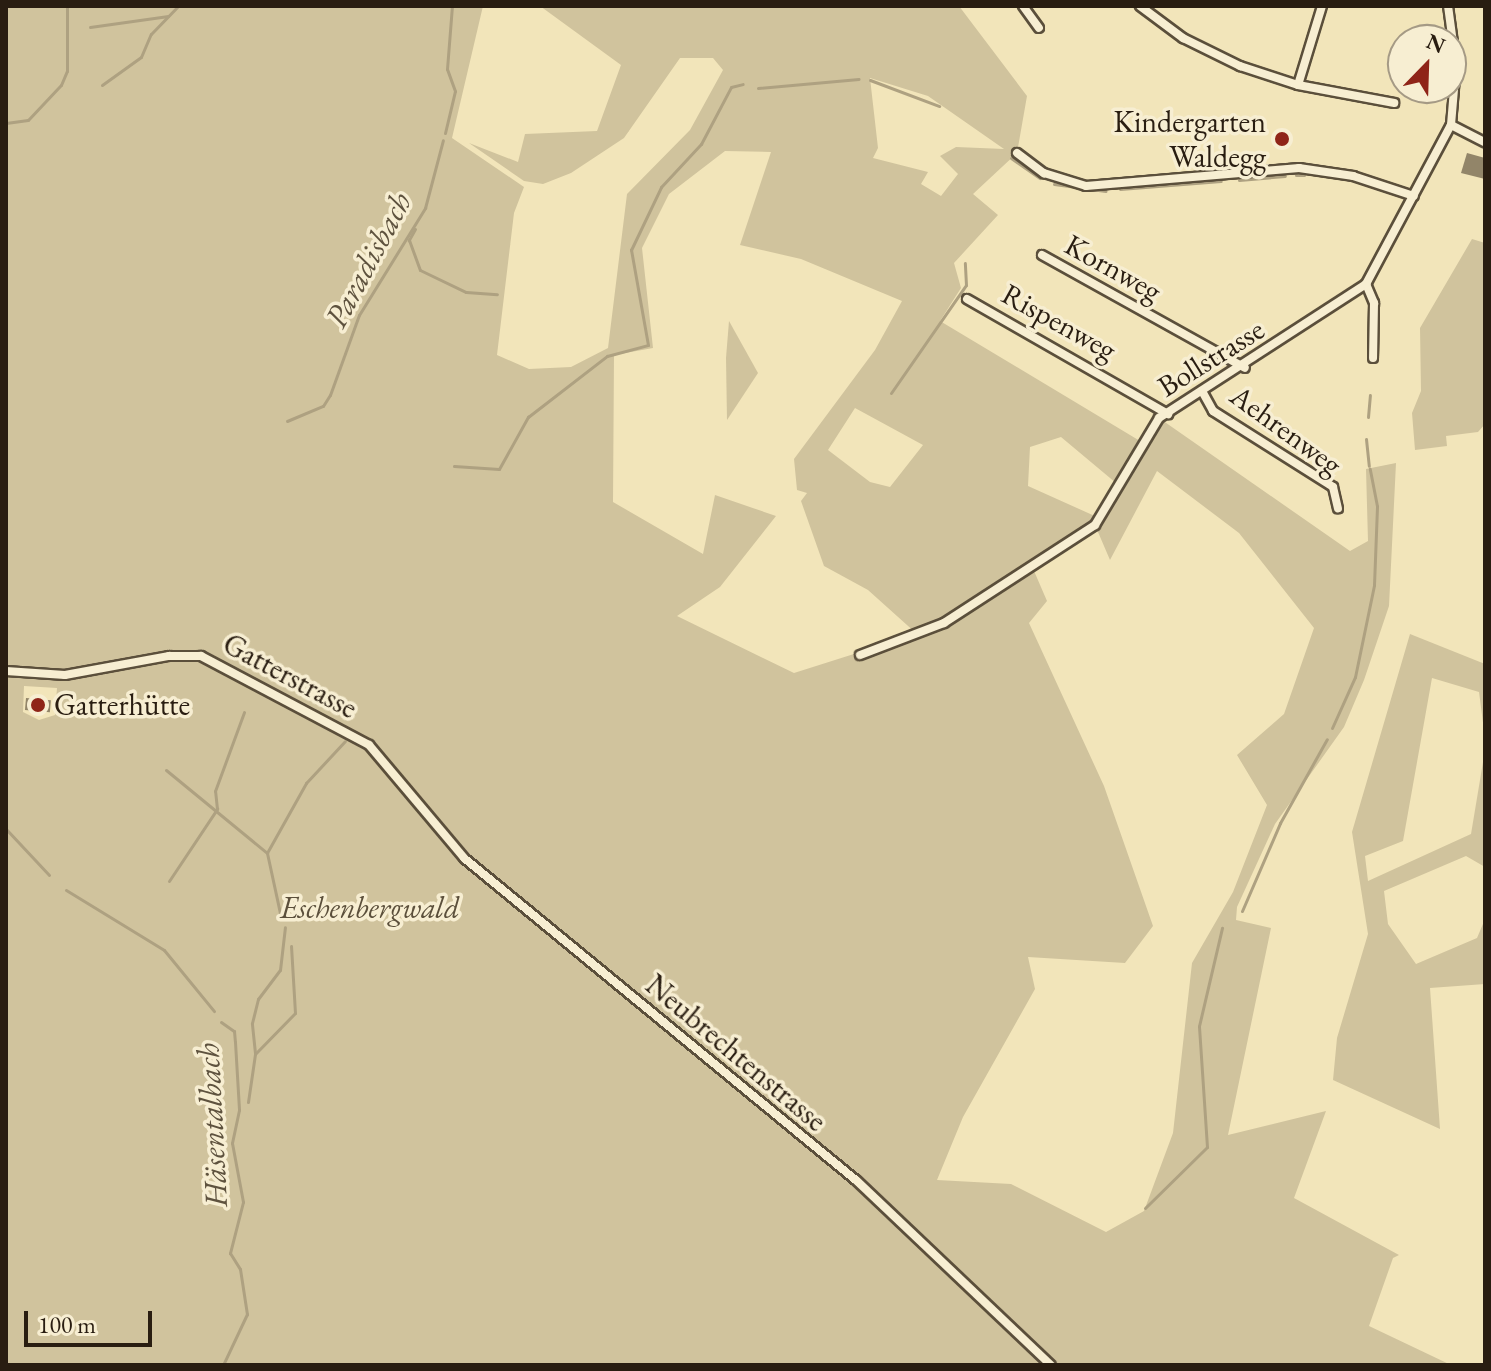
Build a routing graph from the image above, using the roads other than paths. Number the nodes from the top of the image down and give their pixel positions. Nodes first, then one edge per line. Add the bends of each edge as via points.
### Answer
1 (1023, 6) edge
2 (1140, 6) edge
3 (1322, 6) edge
4 (1448, 6) edge
5 (1152, 10) edge
6 (1039, 28) dead end
7 (1298, 85) junction
8 (1387, 102) edge
9 (1451, 125) junction
10 (1485, 142) edge
11 (1017, 153) dead end
12 (1414, 196) junction
13 (1042, 255) dead end
14 (1366, 284) junction
15 (967, 299) dead end
16 (1373, 358) dead end
17 (1245, 368) junction
18 (1202, 391) junction
19 (1168, 414) junction
20 (1338, 508) dead end
21 (860, 655) dead end
22 (6, 671) edge
23 (393, 775) joint
24 (1051, 1365) edge

1 - 6 street
2 - 5 street
3 - 7 street
4 - 9 street, Bollstrasse via 1456,55
5 - 7 street via 1208,51
7 - 8 street
9 - 10 street
9 - 12 street, Bollstrasse
11 - 12 street via 1044,173 1086,186 1299,168 1353,176
12 - 14 street, Bollstrasse
13 - 17 street, Kornweg
14 - 16 street via 1374,303
14 - 17 street, Bollstrasse
15 - 19 street, Rispenweg
17 - 18 street, Bollstrasse
18 - 19 street, Bollstrasse
18 - 20 street, Aehrenweg via 1213,411 1333,487
19 - 21 street, Bollstrasse via 1140,441 1095,525 939,626
22 - 23 street, Gatterstrasse via 65,675 176,655 201,656 369,745
23 - 24 street, Neubrechtenstrasse via 464,858 857,1181

